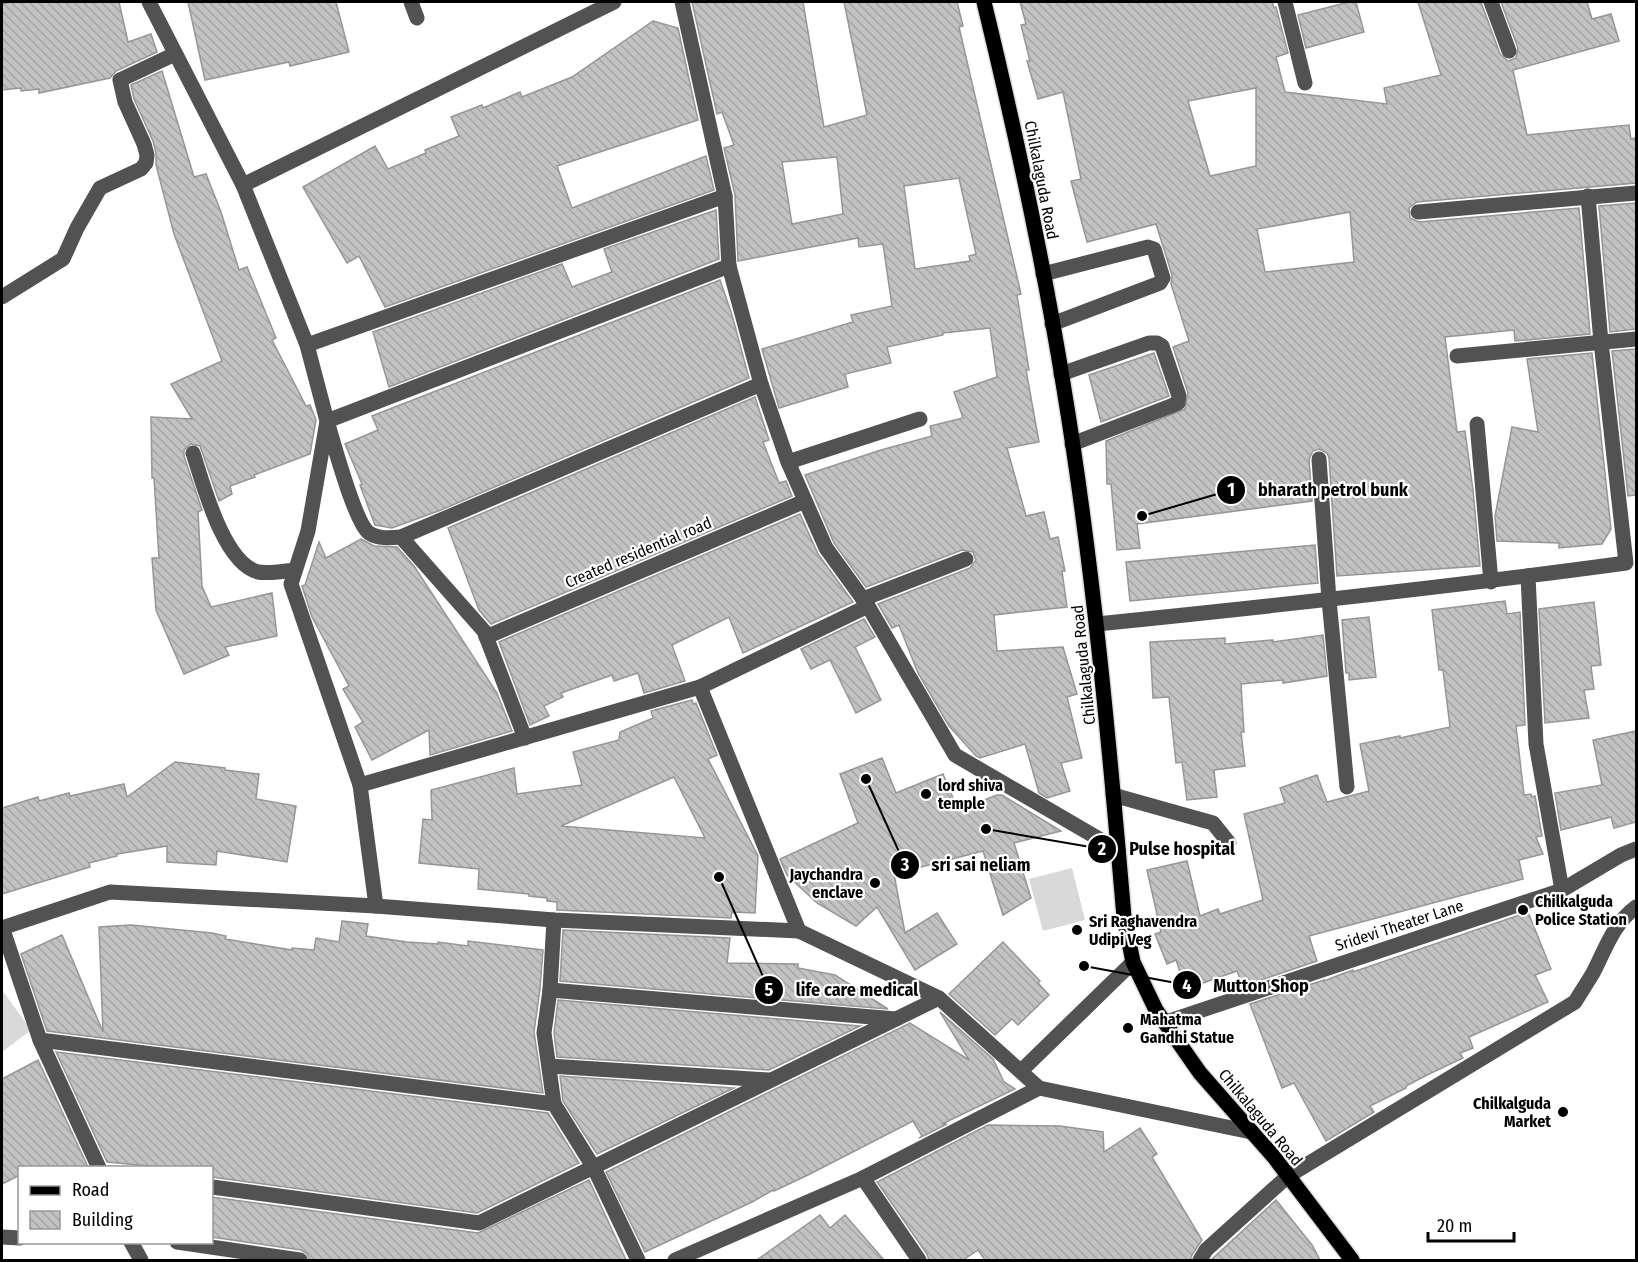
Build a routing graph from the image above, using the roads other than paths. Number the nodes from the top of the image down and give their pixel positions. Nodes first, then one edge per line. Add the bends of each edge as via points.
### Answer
1 (149, 2) edge
2 (411, 2) edge
3 (614, 2) edge
4 (682, 2) edge
5 (984, 2) edge
6 (1285, 2) edge
7 (1491, 2) edge
8 (417, 18) dead end
9 (1509, 51) dead end
10 (176, 54) junction
11 (1305, 83) dead end
12 (243, 185) junction
13 (1636, 193) edge
14 (725, 196) junction
15 (1588, 196) junction
16 (1418, 212) dead end
17 (729, 266) junction
18 (1042, 274) junction
19 (2, 297) edge
20 (1052, 324) junction
21 (1636, 339) edge
22 (1601, 342) junction
23 (307, 345) junction
24 (1457, 356) dead end
25 (1061, 374) junction
26 (761, 384) junction
27 (920, 419) dead end
28 (327, 421) junction
29 (1477, 424) dead end
30 (1072, 444) junction
31 (193, 453) dead end
32 (1319, 459) dead end
33 (788, 462) junction
34 (805, 501) junction
35 (401, 537) junction
36 (966, 559) dead end
37 (295, 570) junction
38 (1528, 576) junction
39 (1491, 582) junction
40 (1329, 600) junction
41 (865, 603) junction
42 (1097, 624) junction
43 (486, 637) junction
44 (700, 687) junction
45 (525, 738) junction
46 (360, 785) junction
47 (1347, 786) dead end
48 (1113, 795) junction
49 (1229, 843) dead end
50 (1636, 849) edge
51 (1118, 850) junction
52 (1562, 890) junction
53 (376, 906) junction
54 (1636, 907) edge
55 (554, 920) junction
56 (2, 927) edge
57 (799, 932) junction
58 (1133, 962) junction
59 (550, 990) junction
60 (939, 998) junction
61 (898, 1019) junction
62 (1166, 1022) junction
63 (40, 1040) junction
64 (549, 1066) junction
65 (1021, 1071) junction
66 (771, 1080) junction
67 (1039, 1088) junction
68 (554, 1104) junction
69 (1251, 1132) junction
70 (99, 1166) edge
71 (594, 1168) junction
72 (1288, 1176) junction
73 (863, 1178) junction
74 (213, 1187) edge
75 (2, 1237) edge
76 (18, 1238) edge
77 (132, 1244) edge
78 (191, 1244) edge
79 (141, 1260) edge
80 (300, 1260) edge
81 (638, 1260) edge
82 (675, 1260) edge
83 (919, 1260) edge
84 (1200, 1260) edge
85 (1352, 1260) edge

1 - 10 street
2 - 8 street
3 - 12 street
4 - 14 street
5 - 18 main road, Chilkalaguda Road via 1017,142
6 - 11 street
7 - 9 street
10 - 12 street
10 - 19 street via 120,80 125,102 144,144 146,163 100,188 63,260
12 - 23 street
13 - 15 street
14 - 17 street
14 - 23 street
15 - 16 street
15 - 22 street
17 - 26 street
17 - 28 street
18 - 20 main road, Chilkalaguda Road
18 - 20 street via 1148,247 1154,249 1163,278
20 - 25 main road, Chilkalaguda Road
21 - 22 street
22 - 24 street
22 - 38 street via 1626,563
23 - 28 street
25 - 30 main road, Chilkalaguda Road
25 - 30 street via 1157,343 1162,346 1179,396 1171,406
26 - 33 street
26 - 35 street
27 - 33 street
28 - 35 street via 358,517 368,532 385,538
28 - 37 street via 308,531
29 - 39 street
30 - 42 main road, Chilkalaguda Road
31 - 37 street via 221,535 234,553 258,572
32 - 40 street
33 - 34 street
34 - 41 street via 826,548
34 - 43 street, Created residential road
35 - 43 street
36 - 41 street
37 - 46 street via 291,584
38 - 39 street
38 - 52 street via 1536,744
39 - 40 street
40 - 42 street
40 - 47 street
41 - 44 street
41 - 51 street via 955,755
42 - 48 main road, Chilkalaguda Road
43 - 45 street
44 - 45 street
44 - 57 street
45 - 46 street
46 - 53 street
48 - 49 street via 1213,823
48 - 51 main road, Chilkalaguda Road
50 - 52 street, Sridevi Theater Lane
51 - 58 main road, Chilkalaguda Road
52 - 62 street, Sridevi Theater Lane
53 - 55 street
53 - 56 street via 110,892
54 - 72 street via 1611,934 1575,1002
55 - 57 street
55 - 59 street
56 - 63 street
57 - 60 street
58 - 62 main road, Chilkalaguda Road
58 - 65 street
59 - 61 street
59 - 64 street via 544,1033
60 - 61 street
60 - 65 street
61 - 66 street
62 - 69 main road, Chilkalaguda Road via 1200,1073
63 - 68 street
63 - 70 street
64 - 66 street
64 - 68 street
65 - 67 street
66 - 71 street
67 - 69 street
67 - 73 street
68 - 71 street
69 - 72 main road, Chilkalaguda Road
71 - 74 street via 479,1223
71 - 81 street
72 - 84 street via 1206,1250
72 - 85 main road, Chilkalaguda Road
73 - 82 street
73 - 83 street
75 - 76 street
77 - 79 street
78 - 80 street

